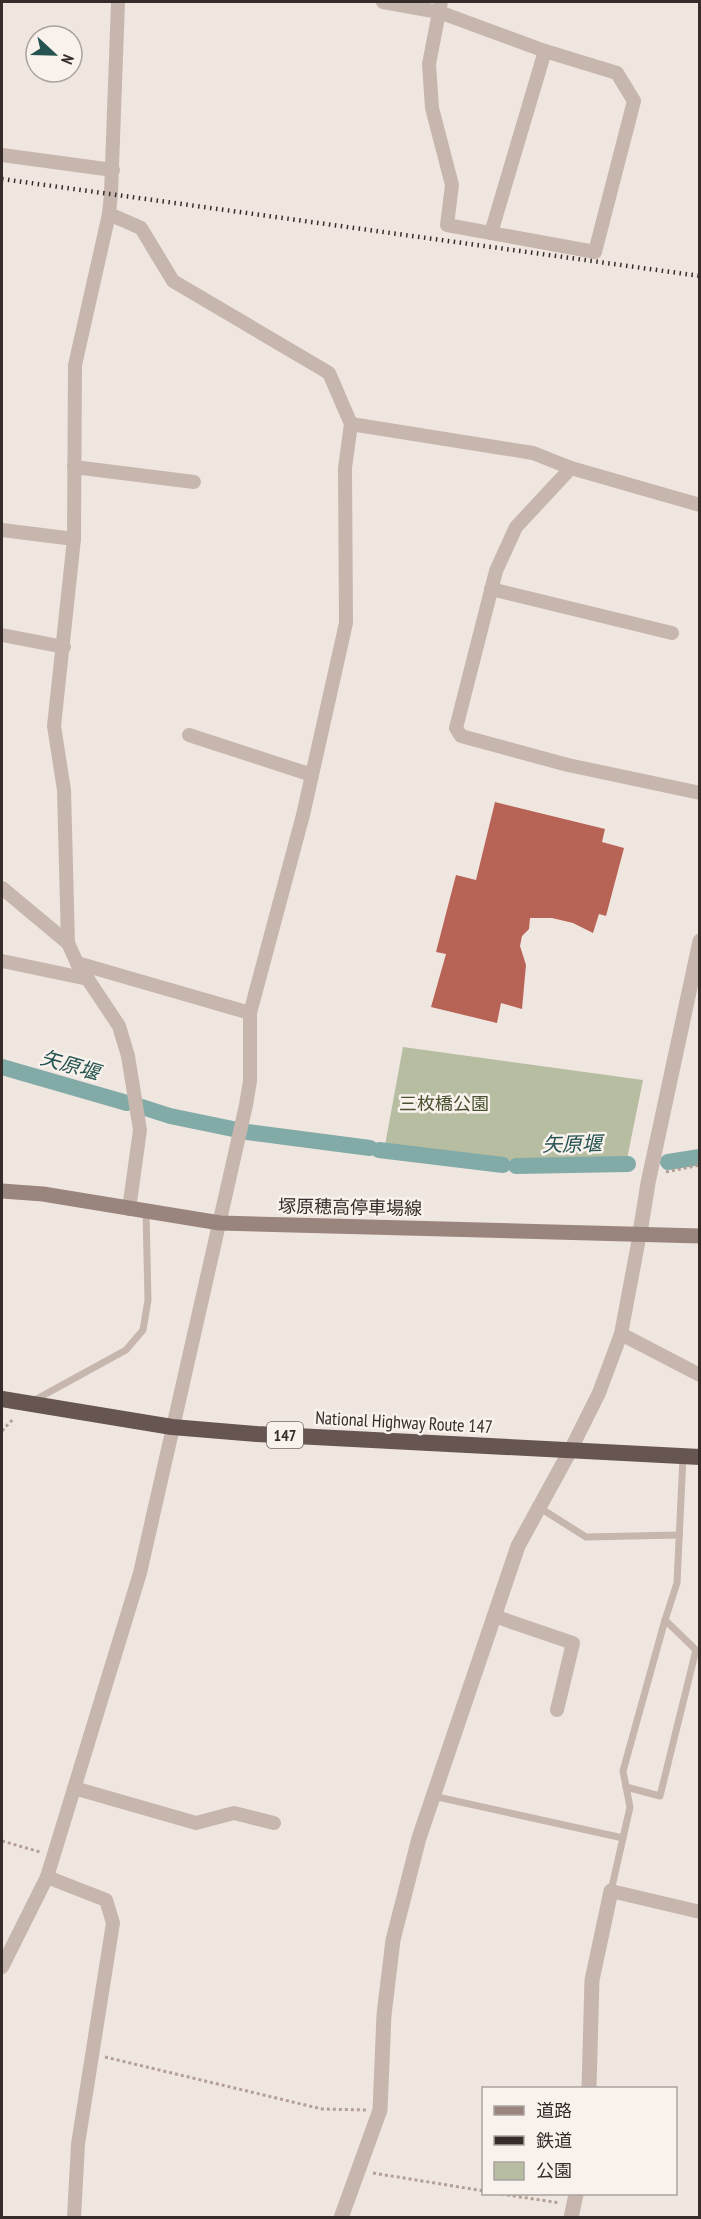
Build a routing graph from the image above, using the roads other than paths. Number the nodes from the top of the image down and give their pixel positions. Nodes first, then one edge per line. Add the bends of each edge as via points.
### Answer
1 (118, 2) edge
2 (383, 2) edge
3 (440, 7) edge
4 (545, 51) junction
5 (2, 154) edge
6 (112, 170) junction
7 (109, 214) junction
8 (491, 233) junction
9 (351, 424) junction
10 (74, 467) junction
11 (571, 468) junction
12 (194, 482) dead end
13 (699, 505) edge
14 (2, 530) edge
15 (74, 539) junction
16 (491, 590) junction
17 (672, 633) dead end
18 (2, 635) edge
19 (64, 646) junction
20 (189, 735) dead end
21 (312, 775) junction
22 (699, 793) edge
23 (2, 888) edge
24 (699, 941) edge
25 (68, 944) junction
26 (2, 961) edge
27 (77, 963) junction
28 (88, 979) junction
29 (694, 994) edge
30 (250, 1013) junction
31 (2, 1191) edge
32 (129, 1209) junction
33 (146, 1212) junction
34 (220, 1223) junction
35 (640, 1233) junction
36 (699, 1236) edge
37 (621, 1334) junction
38 (699, 1375) edge
39 (2, 1399) edge
40 (28, 1404) junction
41 (172, 1427) junction
42 (570, 1451) junction
43 (691, 1457) edge
44 (539, 1508) junction
45 (679, 1535) junction
46 (494, 1616) junction
47 (665, 1620) junction
48 (557, 1710) dead end
49 (626, 1787) junction
50 (74, 1788) junction
51 (433, 1796) junction
52 (274, 1823) dead end
53 (623, 1838) junction
54 (47, 1877) junction
55 (611, 1892) junction
56 (699, 1912) edge
57 (2, 1967) edge
58 (589, 2087) edge
59 (74, 2217) edge
60 (341, 2217) edge

1 - 6 street
2 - 3 street
3 - 4 street
3 - 8 street via 429,63 432,108 452,185 447,225
4 - 8 street
4 - 8 street via 617,73 634,101 595,252
5 - 6 street
6 - 7 street
7 - 9 street via 141,228 173,281 329,373
7 - 10 street via 75,365
9 - 11 street via 533,453
9 - 21 street via 345,468 346,623
10 - 12 street
10 - 15 street
11 - 13 street
11 - 16 street via 516,527
14 - 15 street
15 - 19 street
16 - 17 street
16 - 22 street via 456,728 461,736 568,765
18 - 19 street
19 - 25 street via 54,726 64,790
20 - 21 street
21 - 30 street
23 - 25 street
24 - 29 street
25 - 27 street
26 - 28 street
27 - 28 street
27 - 30 street
28 - 32 street via 119,1026 128,1056 140,1130
29 - 35 street via 648,1183
30 - 34 street via 250,1082
31 - 32 main road, 塚原穂高停車場線
32 - 33 main road, 塚原穂高停車場線
33 - 34 main road, 塚原穂高停車場線
33 - 40 lane via 148,1300 143,1330 126,1350
34 - 35 main road, 塚原穂高停車場線
34 - 41 street
35 - 36 main road, 塚原穂高停車場線
35 - 37 street
37 - 38 street
37 - 42 street via 599,1393
39 - 40 highway, National Highway Route 147 / 147
40 - 41 highway, National Highway Route 147 / 147
41 - 42 highway, National Highway Route 147 / 147
41 - 50 street via 140,1573
42 - 43 highway, National Highway Route 147 / 147
42 - 44 street
43 - 45 lane
44 - 45 lane via 586,1537
44 - 46 street via 518,1546
45 - 47 lane via 677,1583
46 - 48 street via 573,1643
46 - 51 street
47 - 49 lane via 623,1771
47 - 49 lane via 696,1650 660,1796
49 - 53 lane via 630,1807
50 - 52 street via 195,1823 234,1813
50 - 54 street
51 - 53 lane
51 - 60 street via 393,1940 384,2015 380,2110
53 - 55 lane
54 - 57 street
54 - 59 street via 106,1900 113,1923 78,2144
55 - 56 street
55 - 58 street via 592,1980

